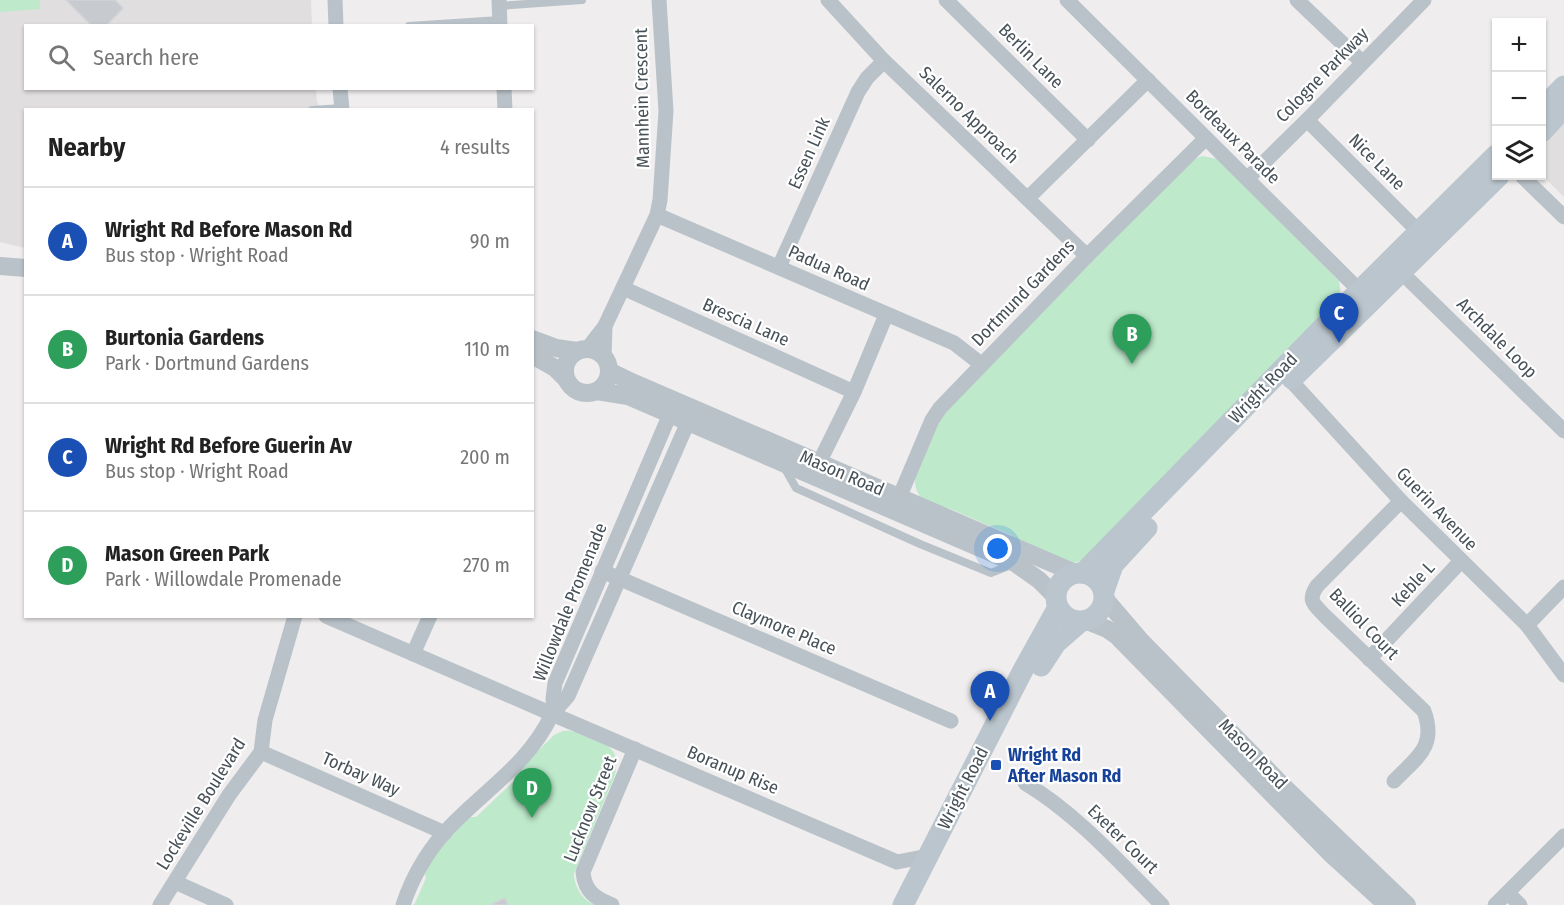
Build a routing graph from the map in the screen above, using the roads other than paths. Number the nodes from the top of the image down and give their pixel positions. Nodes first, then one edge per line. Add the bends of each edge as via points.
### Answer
1 (335, 0) edge
2 (582, 0) edge
3 (658, 0) edge
4 (828, 0) edge
5 (946, 0) edge
6 (1067, 0) edge
7 (1297, 0) edge
8 (1424, 0) edge
9 (499, 13) edge
10 (336, 24) edge
11 (423, 24) edge
12 (884, 61) junction
13 (1362, 62) junction
14 (1148, 80) junction
15 (1564, 86) edge
16 (340, 90) edge
17 (504, 90) edge
18 (1546, 104) edge
19 (342, 108) edge
20 (505, 108) edge
21 (1564, 108) edge
22 (1307, 120) junction
23 (1546, 128) edge
24 (1206, 138) junction
25 (1088, 140) junction
26 (1492, 160) edge
27 (1248, 178) junction
28 (1495, 180) edge
29 (1526, 180) edge
30 (1028, 198) junction
31 (657, 214) junction
32 (1564, 217) edge
33 (1419, 232) junction
34 (1087, 256) junction
35 (0, 266) edge
36 (779, 267) junction
37 (24, 268) edge
38 (1402, 273) junction
39 (623, 288) junction
40 (1365, 296) junction
41 (886, 315) junction
42 (534, 340) edge
43 (534, 356) edge
44 (594, 357) junction
45 (981, 364) junction
46 (1286, 375) junction
47 (566, 379) junction
48 (597, 391) junction
49 (854, 392) junction
50 (670, 414) junction
51 (688, 422) junction
52 (1564, 431) edge
53 (819, 463) junction
54 (899, 498) junction
55 (1401, 501) junction
56 (1461, 561) junction
57 (602, 571) junction
58 (1079, 573) junction
59 (620, 578) junction
60 (1564, 587) edge
61 (1104, 595) junction
62 (1057, 602) junction
63 (295, 618) edge
64 (331, 618) edge
65 (429, 618) edge
66 (1083, 621) junction
67 (1527, 625) junction
68 (413, 654) junction
69 (1369, 659) junction
70 (1564, 675) edge
71 (553, 712) junction
72 (951, 721) dead end
73 (635, 749) junction
74 (261, 752) junction
75 (1394, 781) dead end
76 (1025, 783) dead end
77 (445, 833) junction
78 (1564, 836) edge
79 (928, 856) junction
80 (897, 862) junction
81 (175, 882) junction
82 (1509, 893) junction
83 (911, 899) edge
84 (160, 905) edge
85 (226, 905) edge
86 (403, 905) edge
87 (612, 905) edge
88 (1162, 905) edge
89 (1387, 905) edge
90 (1407, 905) edge
91 (1496, 905) edge
92 (1520, 905) edge

1 - 10 street
2 - 9 lane
3 - 31 street, Mannhein Crescent via 666,128
4 - 12 street, Salerno Approach
5 - 25 street, Berlin Lane
6 - 14 street, Bordeaux Parade
7 - 13 street
8 - 13 street, Cologne Parkway
9 - 11 lane
12 - 30 street, Salerno Approach
12 - 36 street, Essen Link via 858,92
13 - 22 street, Cologne Parkway
14 - 24 street, Bordeaux Parade
14 - 25 street
15 - 18 main road
16 - 19 street
17 - 20 street
21 - 23 main road
22 - 27 street, Cologne Parkway
22 - 33 street, Nice Lane
24 - 27 street, Bordeaux Parade
24 - 34 street, Dortmund Gardens
25 - 30 street
26 - 33 main road, Wright Road
27 - 40 street, Bordeaux Parade
28 - 38 main road, Wright Road
29 - 32 street
30 - 34 street, Salerno Approach
31 - 36 street, Padua Road
31 - 39 street, Mannhein Crescent
33 - 40 main road, Wright Road
34 - 45 street, Dortmund Gardens
35 - 37 street
36 - 41 street, Padua Road
38 - 40 main road, Wright Road
38 - 52 street, Archdale Loop
39 - 44 street, Mannhein Crescent
39 - 49 street, Brescia Lane
40 - 46 main road, Wright Road
41 - 45 street, Padua Road via 954,343
41 - 49 street
42 - 44 street, Mason Road
43 - 47 street
44 - 47 street via 568,360
44 - 48 street via 606,383
44 - 53 street, Mason Road via 634,384
45 - 54 street, Dortmund Gardens via 932,420
46 - 55 street, Guerin Avenue
46 - 58 main road, Wright Road
46 - 61 main road, Wright Road via 1117,559
47 - 48 street via 579,392
48 - 50 street, Mason Road via 627,396
49 - 53 street
50 - 51 street, Mason Road
50 - 57 street, Willowdale Promenade
51 - 59 street, Willowdale Promenade
51 - 62 street, Mason Road via 1015,563 1039,579
53 - 54 street, Mason Road
54 - 58 street, Mason Road
55 - 56 street, Guerin Avenue
55 - 69 street, Balliol Court via 1312,594 1312,602
56 - 67 street, Guerin Avenue
56 - 69 street, Keble L
57 - 59 street, Claymore Place
57 - 71 street, Willowdale Promenade via 555,682
58 - 61 main road via 1096,579
58 - 62 main road via 1061,581
59 - 71 street, Willowdale Promenade via 568,696
59 - 72 street, Claymore Place
60 - 67 street
61 - 66 main road via 1099,612
61 - 90 street, Mason Road via 1141,641
62 - 66 main road via 1066,618
62 - 79 main road, Wright Road
63 - 74 street, Lockeville Boulevard via 265,720
64 - 68 street, Boranup Rise
65 - 68 street
66 - 83 main road, Wright Road via 1066,632 1047,655
66 - 89 street, Mason Road via 1117,636 1330,853
67 - 70 street, Guerin Avenue
68 - 71 street, Boranup Rise
69 - 75 street, Balliol Court via 1420,705 1427,721 1429,741
71 - 73 street, Boranup Rise
71 - 77 street, Willowdale Promenade via 534,747
73 - 80 street, Boranup Rise
73 - 87 street, Lucknow Street via 583,872 590,893
74 - 77 street, Torbay Way
74 - 81 street, Lockeville Boulevard
76 - 88 street, Exeter Court via 1075,819
77 - 86 street, Willowdale Promenade via 413,877
78 - 82 street
79 - 80 street
79 - 83 main road, Wright Road
80 - 83 street
81 - 84 street, Lockeville Boulevard
81 - 85 street
82 - 91 street
82 - 92 street

